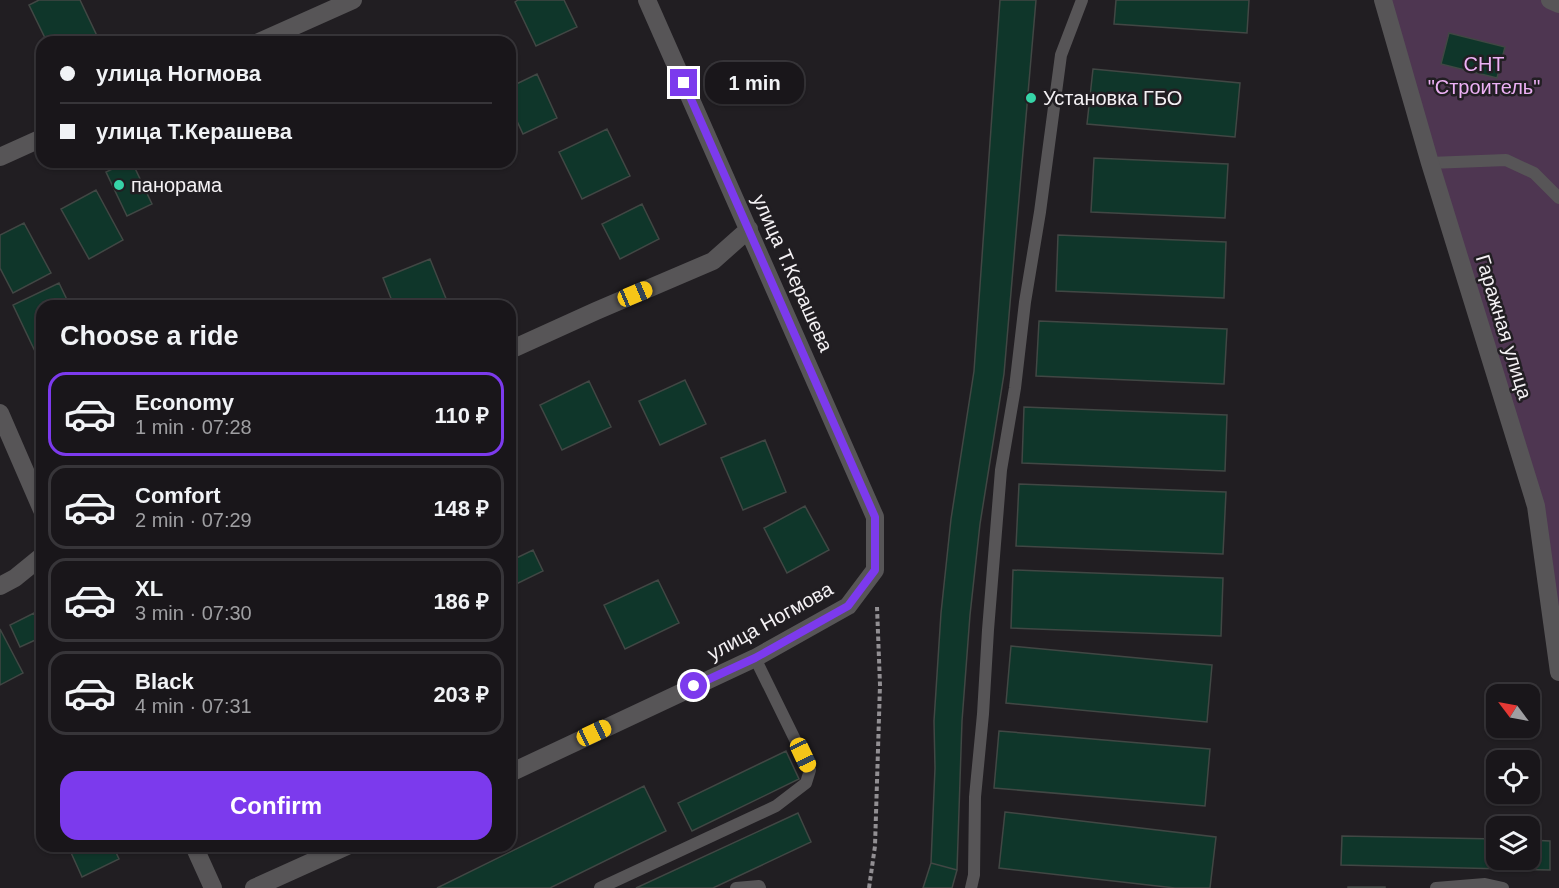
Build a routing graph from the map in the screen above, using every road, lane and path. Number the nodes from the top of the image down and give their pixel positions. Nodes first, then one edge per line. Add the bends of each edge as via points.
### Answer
1 (354, 0) edge
2 (646, 0) edge
3 (1082, 0) edge
4 (1383, 0) edge
5 (1550, 0) edge
6 (1559, 4) edge
7 (273, 36) edge
8 (36, 141) edge
9 (0, 157) edge
10 (1430, 163) junction
11 (1559, 198) edge
12 (749, 229) junction
13 (516, 347) edge
14 (0, 414) edge
15 (36, 496) edge
16 (36, 561) edge
17 (875, 570) junction
18 (0, 586) edge
19 (755, 658) junction
20 (1559, 672) edge
21 (516, 770) edge
22 (197, 852) edge
23 (335, 852) edge
24 (213, 888) edge
25 (254, 888) edge
26 (600, 888) edge
27 (736, 888) edge
28 (760, 888) edge
29 (869, 888) edge
30 (971, 888) edge
31 (1436, 888) edge
32 (1503, 888) edge

1 - 7 street
2 - 12 street, улица Т.Керашева
3 - 30 lane via 1061,55 1001,470
4 - 10 street, Гаражная улица
5 - 6 street
8 - 9 street
10 - 11 lane via 1506,160 1533,173
10 - 20 street, Гаражная улица via 1536,506
12 - 13 street via 713,261
12 - 17 street, улица Т.Керашева via 875,517
14 - 15 street
16 - 18 street
17 - 19 street, улица Ногмова via 848,606
17 - 29 path via 880,685 875,846
19 - 21 street, улица Ногмова
19 - 26 lane via 810,770 806,783 776,806
22 - 24 street
23 - 25 street
27 - 28 lane
31 - 32 lane via 1485,884

